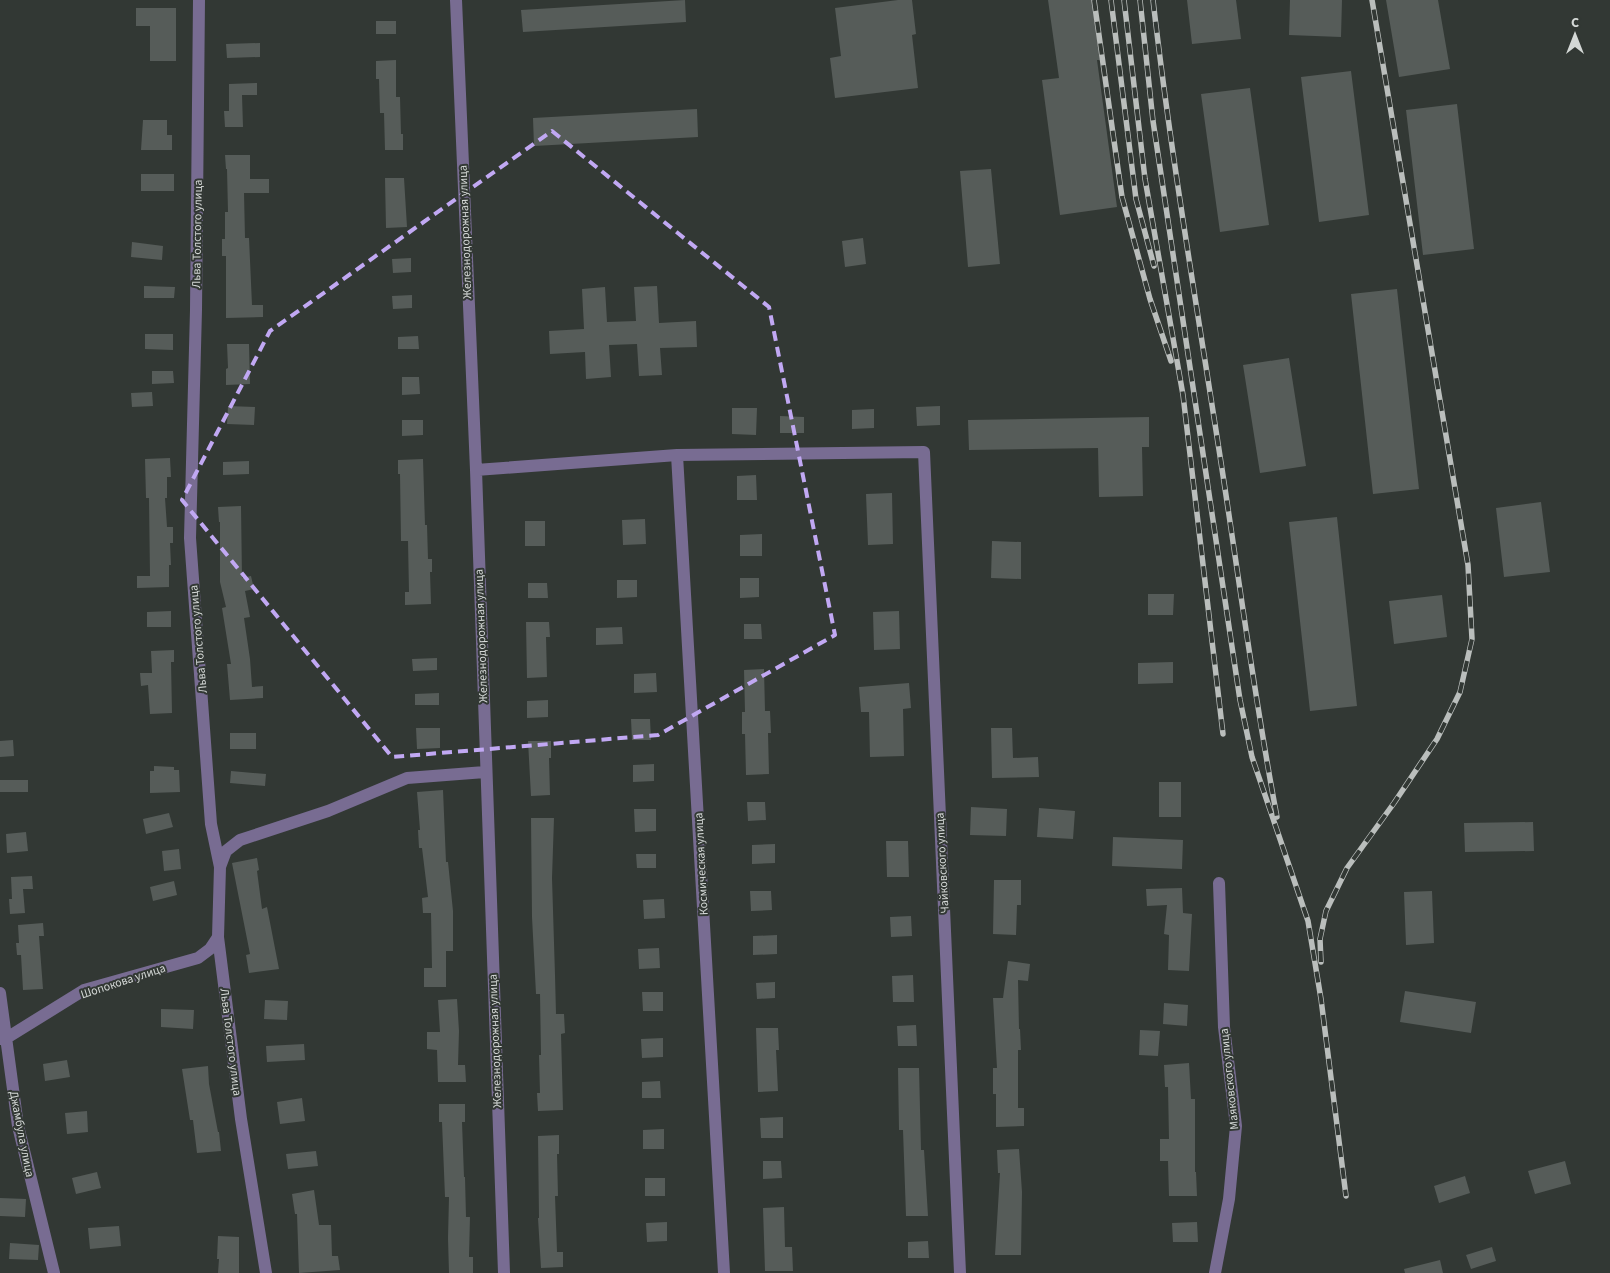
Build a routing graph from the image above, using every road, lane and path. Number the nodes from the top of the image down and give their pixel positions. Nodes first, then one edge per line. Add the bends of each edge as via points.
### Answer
1 (199, 0) edge
2 (456, 0) edge
3 (677, 456) junction
4 (476, 470) junction
5 (485, 772) junction
6 (220, 867) junction
7 (1219, 883) dead end
8 (218, 937) junction
9 (0, 993) edge
10 (3, 1039) edge
11 (54, 1273) edge
12 (266, 1273) edge
13 (504, 1273) edge
14 (724, 1273) edge
15 (960, 1273) edge
16 (1215, 1273) edge

1 - 6 street, Льва Толстого улица via 190,538 212,824
2 - 4 street, Железнодорожная улица
3 - 4 street
3 - 14 street, Космическая улица
3 - 15 street, Чайковского улица via 924,452
4 - 5 street, Железнодорожная улица
5 - 6 street via 407,778 328,811 240,840 226,851
5 - 13 street, Железнодорожная улица
6 - 8 street, Льва Толстого улица
7 - 16 street, Маяковского улица via 1224,1027 1236,1126 1229,1199
8 - 10 street, Шопокова улица via 198,958 84,990
8 - 12 street, Льва Толстого улица via 241,1119
9 - 10 street, Джамбула улица
10 - 11 street, Джамбула улица via 18,1126

